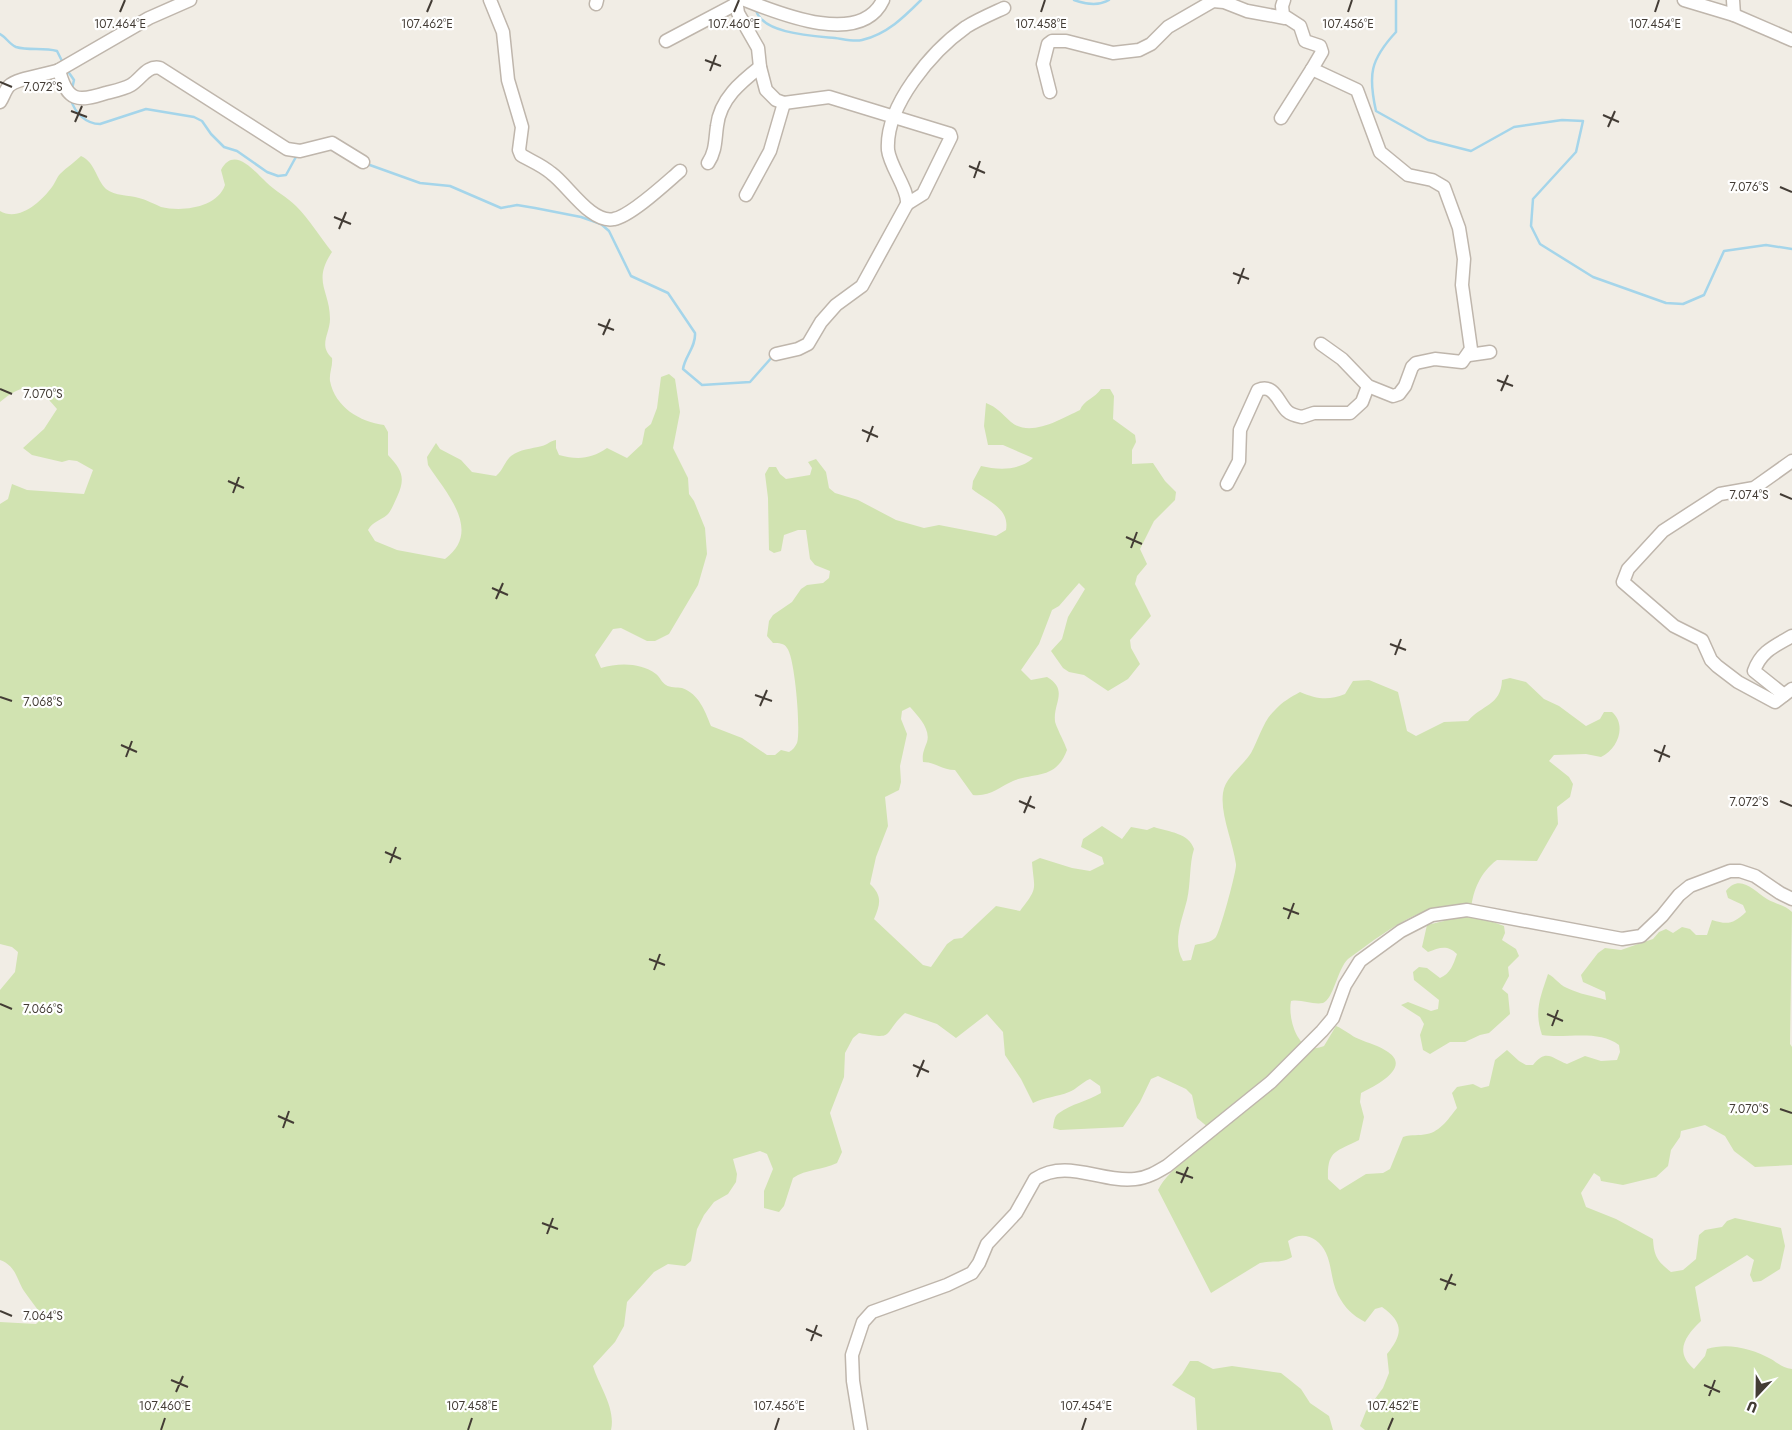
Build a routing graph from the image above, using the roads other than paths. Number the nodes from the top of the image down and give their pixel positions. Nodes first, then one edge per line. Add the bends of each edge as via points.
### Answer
1 (190, 0) edge
2 (490, 0) edge
3 (883, 0) edge
4 (1284, 0) edge
5 (1684, 0) edge
6 (1733, 0) edge
7 (739, 1) edge
8 (1004, 8) dead end
9 (1734, 15) junction
10 (1285, 18) junction
11 (666, 40) dead end
12 (1792, 40) edge
13 (760, 67) junction
14 (1312, 69) junction
15 (59, 70) junction
16 (1050, 92) dead end
17 (784, 103) junction
18 (1, 104) edge
19 (893, 116) junction
20 (1281, 118) dead end
21 (363, 162) dead end
22 (708, 163) dead end
23 (680, 171) dead end
24 (746, 195) dead end
25 (907, 204) junction
26 (1321, 344) dead end
27 (1490, 352) dead end
28 (776, 354) dead end
29 (1469, 355) junction
30 (1368, 386) junction
31 (1792, 461) edge
32 (1227, 484) dead end
33 (1792, 636) edge
34 (1788, 692) edge
35 (1792, 898) edge
36 (861, 1430) edge

1 - 15 street via 149,18
2 - 23 street via 503,32 508,80 522,127 521,155 550,172 591,212 608,220 622,217
3 - 7 street via 868,18 849,23 800,20
4 - 10 street via 1282,10
5 - 9 street
6 - 9 street
7 - 11 street
7 - 13 street via 738,14 758,48
8 - 19 street via 966,27 948,42 917,74
9 - 12 street
10 - 14 street via 1300,26 1305,41 1321,49
10 - 16 street via 1212,1 1139,50 1113,52 1052,41 1048,44 1043,64
13 - 17 street via 771,97
13 - 22 street via 730,95 719,118 717,141
14 - 20 street
14 - 29 street via 1357,90 1377,147 1386,158 1414,178 1432,180 1444,187 1459,228 1463,251 1462,285
15 - 18 street via 15,82 5,91
15 - 21 street via 65,88 74,98 83,100 129,86 150,69 160,68 287,149 300,151 332,143
17 - 19 street via 830,97
17 - 24 street via 770,151
19 - 25 street via 888,153
19 - 25 street via 951,137 923,194
25 - 28 street via 862,286 836,305 808,344 798,350
26 - 30 street
27 - 29 street
29 - 30 street via 1459,363 1441,359 1416,363 1405,386 1396,396
30 - 32 street via 1362,402 1350,413 1314,413 1302,418 1287,411 1271,390 1258,390 1240,430 1239,461
31 - 34 street via 1754,488 1720,494 1663,531 1628,569 1623,581 1674,626 1700,639 1711,660 1734,679 1775,702
33 - 34 street via 1770,647 1754,671
35 - 36 street via 1755,876 1734,870 1690,886 1641,936 1632,938 1606,938 1467,910 1432,915 1402,931 1360,961 1345,985 1333,1018 1322,1031 1271,1082 1167,1166 1154,1174 1133,1179 1067,1170 1047,1172 1035,1179 1016,1213 987,1244 972,1273 867,1316 852,1355

